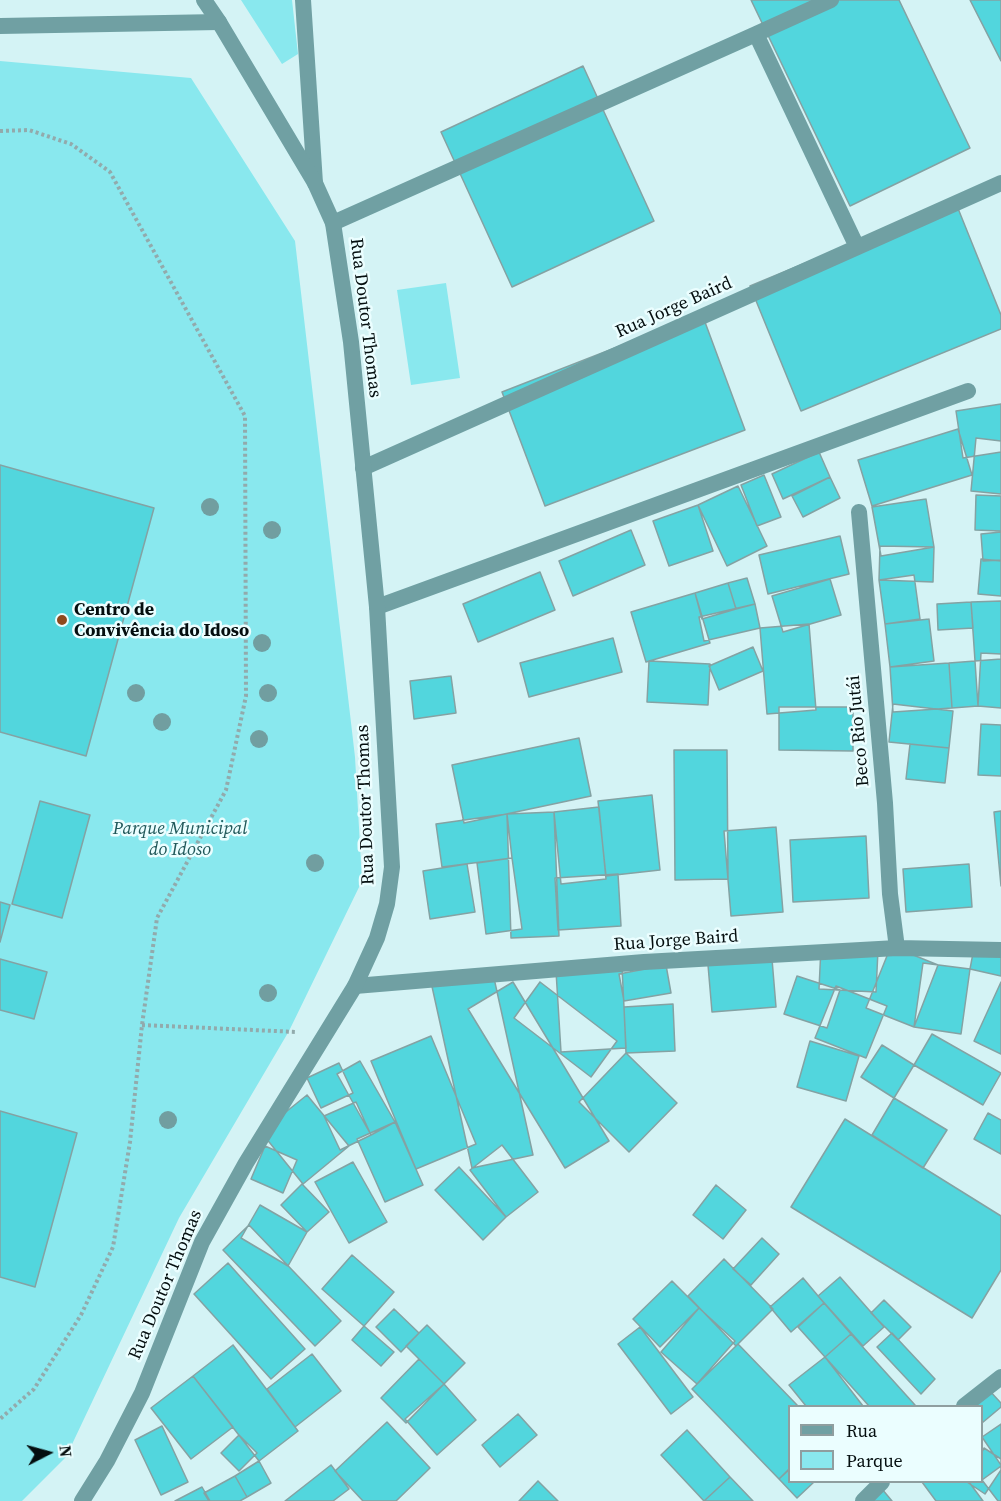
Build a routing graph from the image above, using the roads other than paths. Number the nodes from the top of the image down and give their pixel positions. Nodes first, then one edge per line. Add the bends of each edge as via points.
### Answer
1 (204, 0) edge
2 (303, 0) edge
3 (831, 0) edge
4 (219, 22) junction
5 (0, 26) edge
6 (756, 34) junction
7 (315, 183) junction
8 (1001, 183) edge
9 (333, 223) junction
10 (857, 248) junction
11 (968, 391) dead end
12 (363, 468) junction
13 (859, 512) dead end
14 (377, 607) junction
15 (897, 948) junction
16 (1001, 950) edge
17 (355, 986) junction
18 (1001, 1377) edge
19 (966, 1405) edge
20 (881, 1483) edge
21 (82, 1501) edge
22 (863, 1501) edge

1 - 4 street, Rua Doutor Thomas
2 - 7 street, Rua Doutor Thomas
3 - 6 street
4 - 5 street
4 - 7 street, Rua Doutor Thomas
6 - 9 street
6 - 10 street
7 - 9 street, Rua Doutor Thomas
8 - 10 street, Rua Jorge Baird
9 - 12 street, Rua Doutor Thomas via 351,342
10 - 12 street, Rua Jorge Baird
11 - 14 street
12 - 14 street, Rua Doutor Thomas
13 - 15 street, Beco Rio Jutái
14 - 17 street, Rua Doutor Thomas via 392,867 377,938
15 - 16 street, Rua Jorge Baird
15 - 17 street, Rua Jorge Baird via 644,962
17 - 21 street, Rua Doutor Thomas via 202,1242 142,1393
18 - 19 street
20 - 22 street

